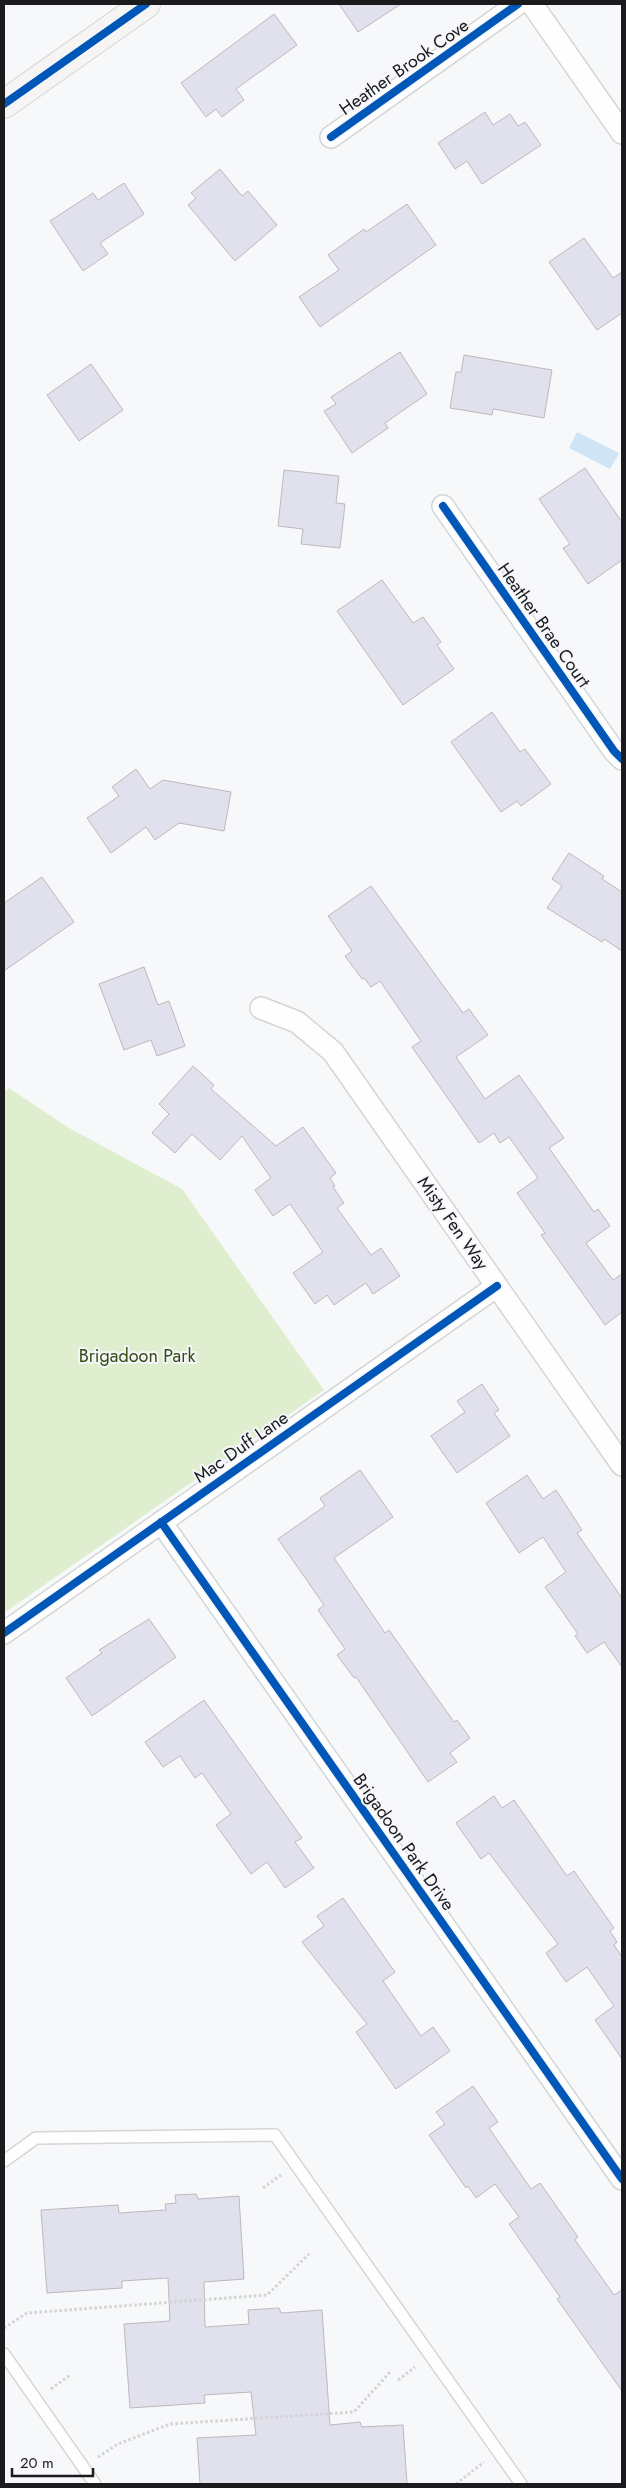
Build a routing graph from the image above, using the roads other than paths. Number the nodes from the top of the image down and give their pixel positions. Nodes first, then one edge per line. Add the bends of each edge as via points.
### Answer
1 (146, 4) edge
2 (518, 4) edge
3 (532, 4) edge
4 (4, 104) edge
5 (622, 132) edge
6 (331, 136) dead end
7 (443, 506) dead end
8 (622, 759) edge
9 (261, 1008) dead end
10 (497, 1286) junction
11 (622, 1465) edge
12 (161, 1522) junction
13 (4, 1633) edge
14 (4, 2161) edge
15 (622, 2179) edge
16 (4, 2354) edge
17 (95, 2484) edge
18 (521, 2484) edge

1 - 4 street
2 - 6 street, Heather Brook Cove
3 - 5 street
7 - 8 street, Heather Brae Court
9 - 10 street, Misty Fen Way via 298,1022 333,1052
10 - 11 street, Misty Fen Way
10 - 12 street, Mac Duff Lane
12 - 13 street, Mac Duff Lane
12 - 15 street, Brigadoon Park Drive
14 - 18 lane via 36,2138 275,2136
16 - 17 lane

